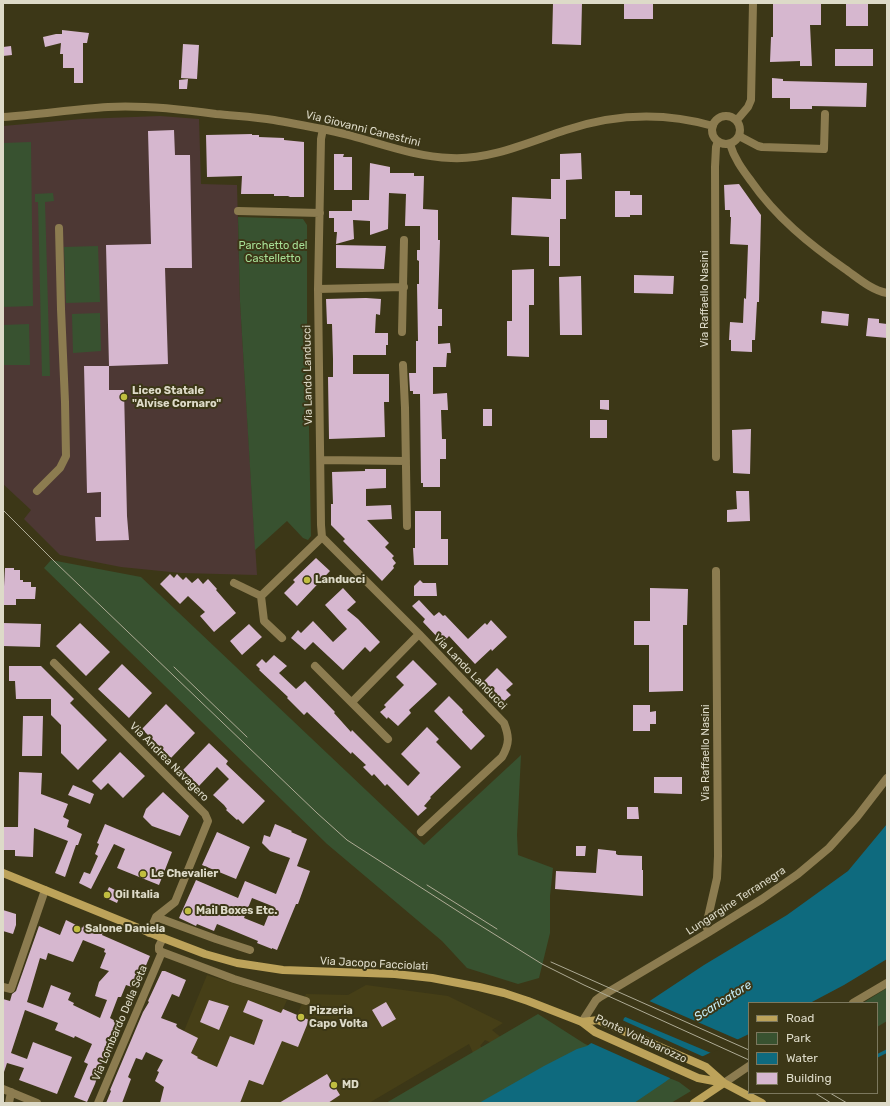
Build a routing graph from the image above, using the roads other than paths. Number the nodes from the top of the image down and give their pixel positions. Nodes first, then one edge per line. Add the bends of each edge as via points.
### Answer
1 (753, 3) edge
2 (825, 114) dead end
3 (3, 117) edge
4 (737, 120) junction
5 (712, 126) junction
6 (323, 129) junction
7 (739, 136) junction
8 (718, 141) junction
9 (730, 144) junction
10 (238, 211) dead end
11 (320, 213) junction
12 (59, 228) dead end
13 (404, 240) dead end
14 (404, 287) junction
15 (318, 289) junction
16 (887, 293) edge
17 (402, 332) dead end
18 (403, 365) dead end
19 (716, 457) dead end
20 (321, 460) junction
21 (406, 461) junction
22 (37, 491) dead end
23 (407, 526) dead end
24 (322, 537) junction
25 (716, 571) dead end
26 (234, 583) dead end
27 (261, 596) junction
28 (419, 634) junction
29 (282, 638) dead end
30 (54, 663) dead end
31 (315, 666) dead end
32 (352, 702) junction
33 (388, 739) dead end
34 (887, 778) edge
35 (422, 832) dead end
36 (3, 873) edge
37 (45, 890) junction
38 (156, 917) junction
39 (709, 932) junction
40 (150, 933) junction
41 (162, 938) junction
42 (250, 950) dead end
43 (162, 952) junction
44 (887, 983) edge
45 (3, 987) edge
46 (306, 1001) dead end
47 (855, 1002) edge
48 (582, 1022) junction
49 (748, 1067) edge
50 (724, 1083) junction
51 (7, 1091) edge
52 (748, 1093) edge
53 (749, 1094) edge
54 (10, 1103) edge
55 (37, 1103) edge
56 (98, 1103) edge
57 (694, 1103) edge
58 (762, 1103) edge

1 - 4 street via 751,100
2 - 7 street via 824,149 762,147
3 - 6 street, Via Giovanni Canestrini via 145,106 273,120
4 - 5 street via 725,116 717,119
4 - 7 street
5 - 6 street, Via Giovanni Canestrini via 666,117 618,118 583,125 508,150 452,158 418,154
5 - 8 street via 713,135
6 - 11 street, Via Lando Landucci
7 - 9 street
8 - 9 street
8 - 19 street, Via Raffaello Nasini via 715,167
9 - 16 street via 738,163 764,200 780,216 831,259 874,289
10 - 11 street
11 - 15 street, Via Lando Landucci
12 - 22 street via 66,456 60,468
13 - 14 street
14 - 15 street
14 - 17 street
15 - 20 street, Via Lando Landucci
18 - 21 street
20 - 21 street
20 - 24 street, Via Lando Landucci
21 - 23 street
24 - 27 street
24 - 28 street, Via Lando Landucci
25 - 39 street, Via Raffaello Nasini via 718,856 717,878 706,926
26 - 27 street
27 - 29 street via 264,621
28 - 32 street, Via Lando Landucci
28 - 35 street, Via Lando Landucci via 504,723 509,736 502,757
30 - 38 street, Via Andrea Navagero via 207,818 208,822 175,902
31 - 32 street
32 - 33 street
34 - 39 street, Lungargine Terranegra via 828,848 798,874
36 - 37 main road, Via Jacopo Facciolati
37 - 40 main road, Via Jacopo Facciolati
37 - 45 street via 11,989
38 - 40 street
38 - 42 street
39 - 48 street, Lungargine Terranegra via 600,997
40 - 41 main road, Via Jacopo Facciolati
41 - 43 street via 159,946
41 - 48 main road, Via Jacopo Facciolati via 237,963 315,972 395,974 479,987 513,995
43 - 46 street via 234,979
43 - 56 street, Via Lombardo Della Seta
44 - 47 street
48 - 50 main road, Ponte Voltabarozzo via 595,1032 698,1078
48 - 50 main road, Ponte Voltabarozzo via 598,1020 704,1066
49 - 50 street
50 - 52 main road
50 - 57 main road
51 - 54 street
51 - 55 street
53 - 58 main road

